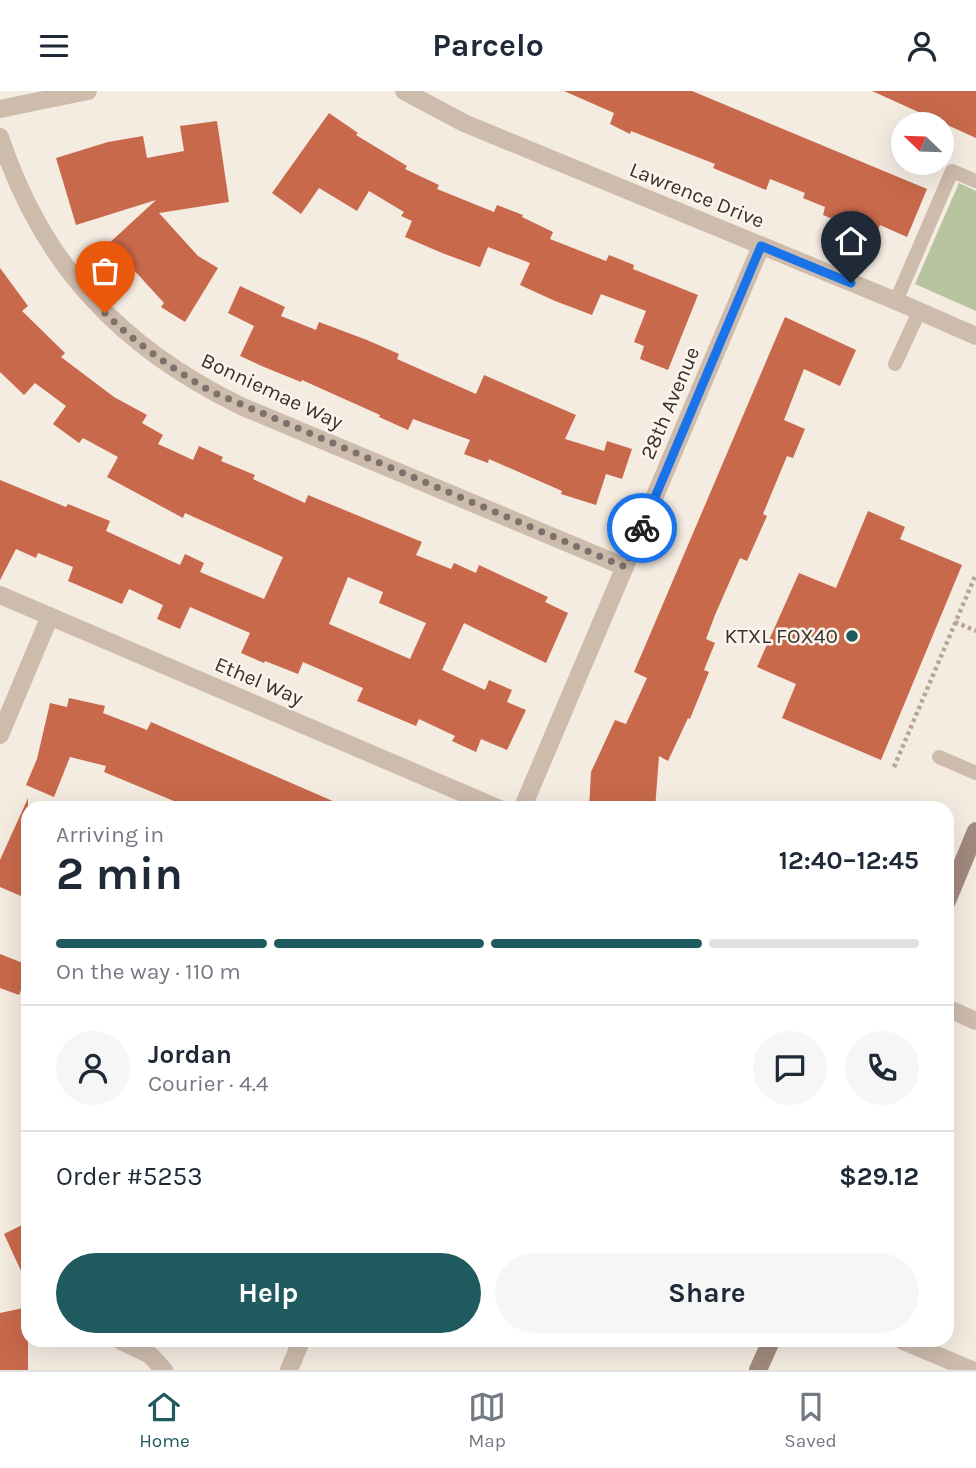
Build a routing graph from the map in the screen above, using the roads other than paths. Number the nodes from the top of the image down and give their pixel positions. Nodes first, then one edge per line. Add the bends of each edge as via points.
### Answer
1 (88, 91) edge
2 (404, 91) edge
3 (0, 109) edge
4 (0, 137) edge
5 (976, 181) edge
6 (761, 246) junction
7 (896, 301) junction
8 (919, 312) junction
9 (976, 336) edge
10 (895, 364) dead end
11 (625, 567) junction
12 (0, 595) edge
13 (50, 616) junction
14 (0, 735) edge
15 (939, 757) dead end
16 (976, 773) edge
17 (481, 801) edge
18 (525, 801) edge
19 (976, 831) edge
20 (954, 884) edge
21 (954, 1011) edge
22 (976, 1021) edge
23 (133, 1347) edge
24 (299, 1347) edge
25 (768, 1347) edge
26 (917, 1347) edge
27 (164, 1370) edge
28 (289, 1370) edge
29 (758, 1370) edge
30 (972, 1370) edge

1 - 3 street
2 - 6 street, Lawrence Drive via 464,124
4 - 11 street, Bonniemae Way via 12,173 54,252 86,294 165,364 243,407
5 - 7 lane via 952,171
6 - 7 street, Lawrence Drive
6 - 11 street, 28th Avenue
7 - 8 street, Lawrence Drive
8 - 9 street, Lawrence Drive
8 - 10 lane
11 - 18 street, 28th Avenue
12 - 13 street, Ethel Way
13 - 14 street
13 - 17 street, Ethel Way
15 - 16 lane
19 - 20 main road
21 - 22 street
23 - 27 street via 150,1355
24 - 28 street
25 - 29 main road
26 - 30 street

